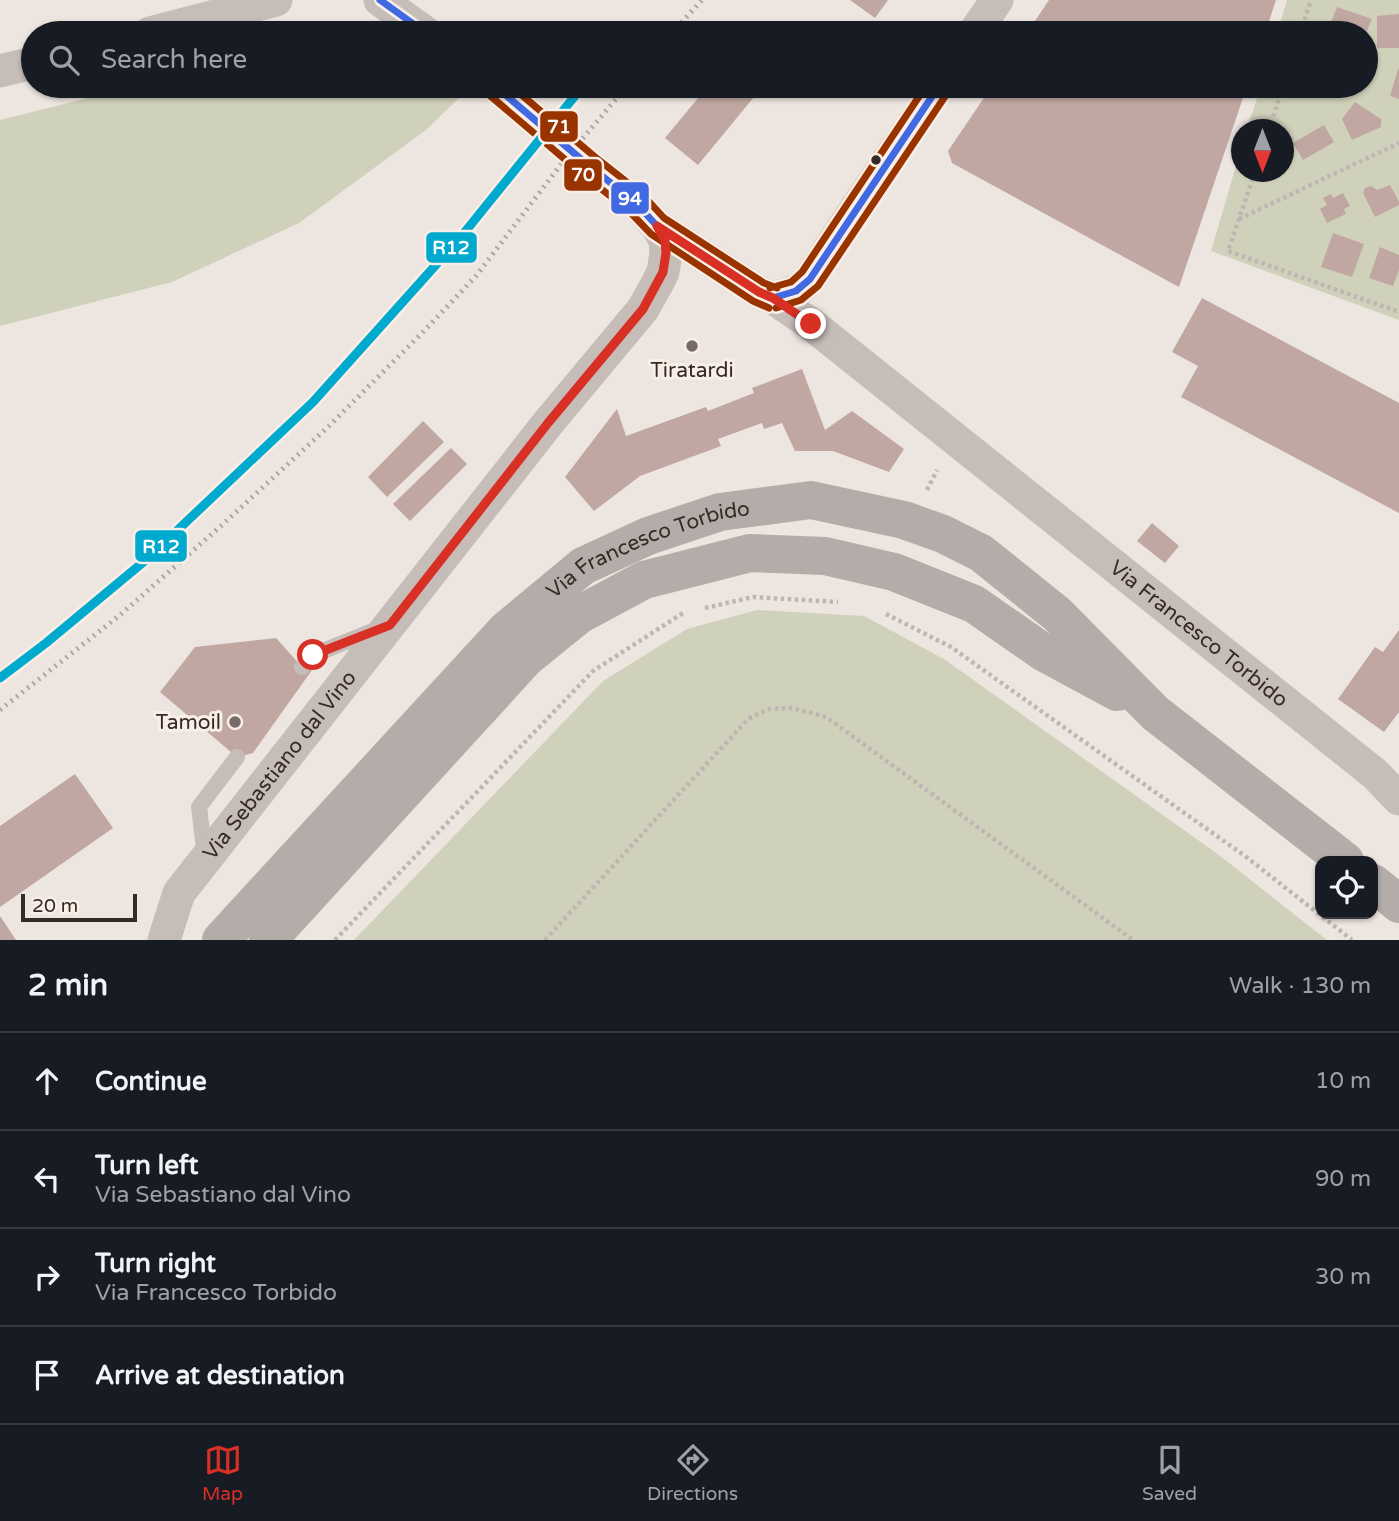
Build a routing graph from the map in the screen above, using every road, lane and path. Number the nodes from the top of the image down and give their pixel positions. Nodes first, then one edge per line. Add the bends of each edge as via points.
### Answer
1 (276, 0) edge
2 (380, 0) edge
3 (997, 0) edge
4 (1311, 0) edge
5 (196, 21) edge
6 (409, 21) edge
7 (982, 21) edge
8 (1304, 21) edge
9 (21, 66) edge
10 (0, 71) edge
11 (931, 98) edge
12 (1279, 98) edge
13 (1272, 119) edge
14 (1399, 143) edge
15 (588, 165) tunnel mouth
16 (1252, 182) edge
17 (1239, 219) junction
18 (657, 226) junction
19 (773, 298) junction
20 (1399, 312) edge
21 (940, 465) dead end
22 (924, 497) dead end
23 (840, 602) dead end
24 (877, 609) dead end
25 (390, 625) junction
26 (302, 667) dead end
27 (1155, 713) junction
28 (237, 757) dead end
29 (1399, 799) edge
30 (1339, 856) edge
31 (205, 860) junction
32 (1378, 887) edge
33 (1399, 904) edge
34 (164, 940) edge
35 (221, 940) edge
36 (268, 940) edge
37 (335, 940) edge
38 (545, 940) edge
39 (1133, 940) edge
40 (1352, 940) edge

1 - 5 street
2 - 6 street
3 - 7 street
4 - 8 path
9 - 10 street
11 - 19 street via 810,279 796,291
12 - 13 path
14 - 17 path
15 - 18 street, Via Francesco Torbido
16 - 17 path
17 - 20 path via 1228,251
18 - 19 street, Via Francesco Torbido
18 - 25 street, Via Sebastiano dal Vino via 665,240 663,272 643,309
19 - 29 street, Via Francesco Torbido via 822,332 1375,774
21 - 22 path
23 - 37 path via 752,597 682,613 593,670
24 - 40 path via 951,647 1245,856
25 - 26 lane via 313,655
25 - 31 street, Via Sebastiano dal Vino
27 - 30 main road, Via Francesco Torbido
27 - 35 main road, Via Francesco Torbido via 1057,614 981,553 943,534 904,520 811,500 720,512 648,536 583,566 506,630
27 - 36 main road, Via Francesco Torbido via 1043,652 974,604 894,572 825,556 737,556 644,580 579,615 526,658
28 - 31 lane via 199,807
31 - 34 street, Via Sebastiano dal Vino via 179,893
32 - 33 main road
38 - 39 path via 748,719 769,709 792,708 826,717

